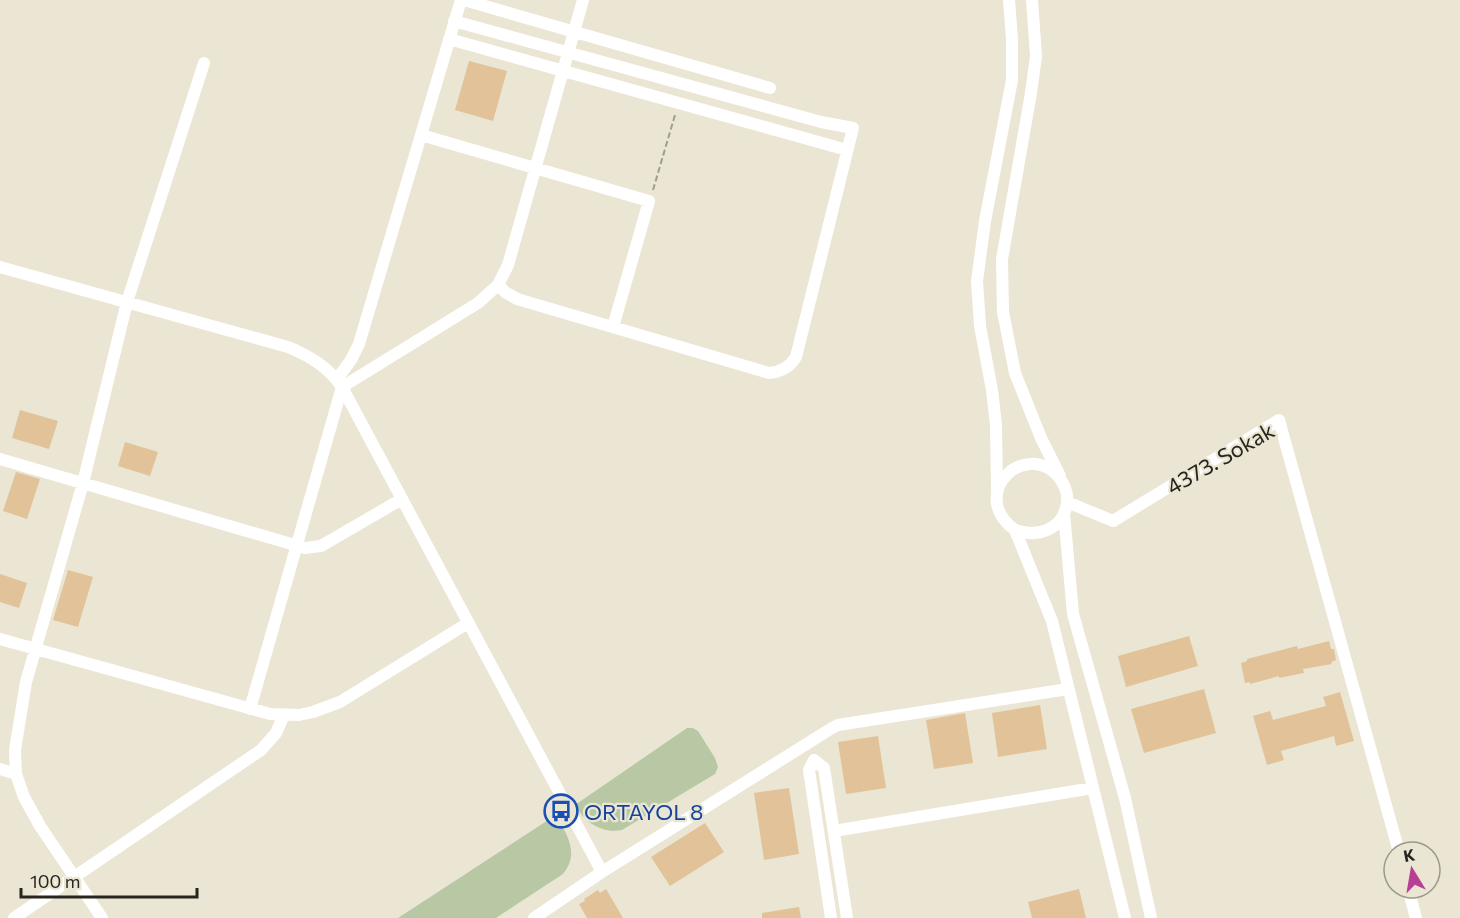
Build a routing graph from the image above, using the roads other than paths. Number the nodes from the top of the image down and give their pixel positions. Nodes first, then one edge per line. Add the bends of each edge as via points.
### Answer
1 (462, 0) edge
2 (583, 0) edge
3 (1009, 0) edge
4 (1032, 0) edge
5 (454, 21) junction
6 (574, 32) junction
7 (449, 39) junction
8 (568, 52) junction
9 (204, 63) dead end
10 (688, 64) junction
11 (563, 71) junction
12 (683, 84) junction
13 (770, 88) dead end
14 (679, 104) junction
15 (421, 135) junction
16 (847, 150) junction
17 (535, 169) junction
18 (0, 267) edge
19 (498, 285) junction
20 (127, 302) junction
21 (613, 327) junction
22 (340, 383) junction
23 (0, 459) edge
24 (1061, 480) junction
25 (83, 483) junction
26 (997, 491) junction
27 (402, 499) junction
28 (1065, 508) junction
29 (1015, 530) junction
30 (296, 546) junction
31 (468, 623) junction
32 (0, 639) edge
33 (35, 649) junction
34 (1068, 689) junction
35 (250, 709) junction
36 (284, 716) junction
37 (808, 742) junction
38 (814, 760) junction
39 (0, 769) edge
40 (16, 774) junction
41 (1093, 788) junction
42 (834, 831) junction
43 (1396, 840) edge
44 (602, 872) junction
45 (75, 877) junction
46 (1411, 900) edge
47 (14, 918) edge
48 (102, 918) edge
49 (534, 918) edge
50 (831, 918) edge
51 (847, 918) edge
52 (1125, 918) edge
53 (1152, 918) edge
54 (1416, 918) edge

1 - 5 street
1 - 6 street
2 - 6 street
3 - 26 street via 1012,80 976,280 996,425
4 - 24 street via 1036,56 1002,259 1003,312 1015,373
5 - 7 street
5 - 8 street
6 - 8 street
6 - 10 street
7 - 11 street
7 - 15 street
8 - 11 street
8 - 12 street
9 - 20 street
10 - 12 street
10 - 13 street
11 - 14 street
11 - 17 street
12 - 14 street
12 - 16 street via 853,128
14 - 16 street
15 - 17 street
15 - 22 street via 359,344
16 - 21 street via 796,357 791,364 769,373
17 - 19 street
17 - 21 street via 649,201
18 - 20 street
19 - 21 street via 517,299
19 - 22 street via 478,303
20 - 22 street via 288,347 316,361
20 - 25 street
22 - 27 street
22 - 30 street
23 - 25 street
24 - 26 street via 1043,466 1020,466 1002,480
24 - 28 street via 1066,491
25 - 30 street
25 - 33 street
26 - 29 street via 999,514
27 - 30 street via 321,546
27 - 31 street
28 - 29 street via 1058,523 1049,530 1026,534
28 - 43 street, 4373. Sokak via 1113,521 1280,420
28 - 53 street via 1073,614 1125,798
29 - 34 street via 1052,621
30 - 35 street
31 - 36 street via 340,702 313,712
31 - 44 street
32 - 33 street
33 - 35 street
33 - 40 street via 15,750
34 - 37 street via 838,725
34 - 41 street
35 - 36 street
36 - 45 street via 261,750
37 - 38 street
37 - 44 street
38 - 42 street via 824,768
38 - 50 street via 809,770
39 - 40 street
40 - 45 street via 31,811
41 - 42 street
41 - 52 street
42 - 51 street
44 - 49 street
45 - 47 street
45 - 48 street
46 - 54 street

